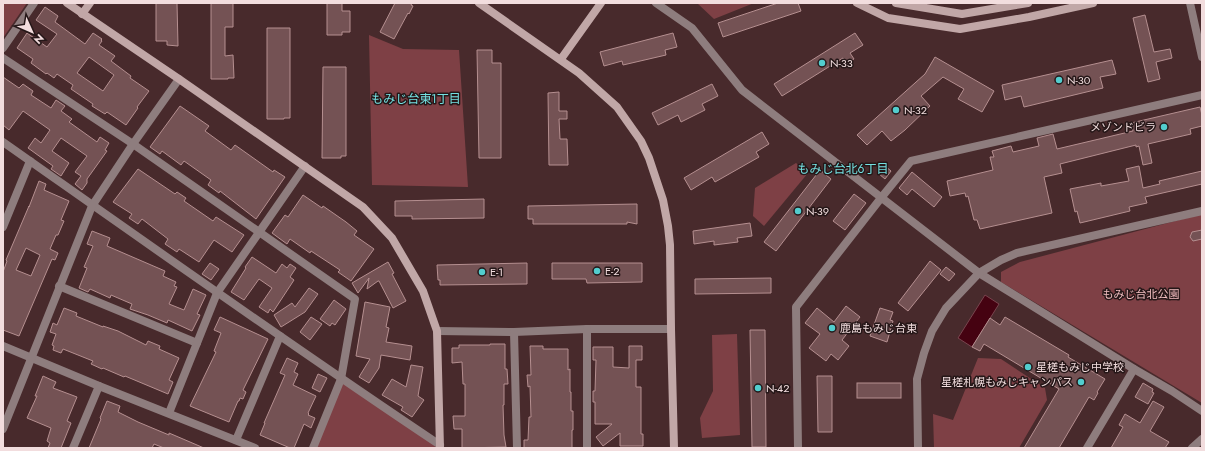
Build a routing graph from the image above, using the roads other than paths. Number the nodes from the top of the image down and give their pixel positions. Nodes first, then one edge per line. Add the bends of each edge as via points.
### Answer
1 (34, 3) edge
2 (67, 3) edge
3 (90, 3) edge
4 (479, 3) edge
5 (601, 3) edge
6 (656, 3) edge
7 (857, 3) edge
8 (896, 3) edge
9 (1026, 3) edge
10 (1093, 3) edge
11 (1190, 3) edge
12 (82, 14) junction
13 (3, 48) edge
14 (1202, 57) edge
15 (3, 58) edge
16 (561, 59) junction
17 (179, 79) junction
18 (1202, 95) edge
19 (3, 142) edge
20 (133, 144) junction
21 (30, 161) junction
22 (305, 166) junction
23 (881, 198) junction
24 (92, 206) junction
25 (1202, 211) edge
26 (3, 227) edge
27 (259, 232) junction
28 (979, 273) junction
29 (59, 286) junction
30 (217, 293) junction
31 (587, 329) junction
32 (671, 329) junction
33 (437, 331) junction
34 (514, 332) junction
35 (280, 336) junction
36 (197, 343) junction
37 (3, 346) edge
38 (31, 357) junction
39 (1134, 369) junction
40 (341, 379) junction
41 (99, 386) junction
42 (1202, 411) edge
43 (169, 413) junction
44 (4, 424) edge
45 (1202, 439) edge
46 (236, 440) junction
47 (440, 446) edge
48 (73, 448) edge
49 (255, 448) edge
50 (313, 448) edge
51 (517, 448) edge
52 (587, 448) edge
53 (674, 448) edge
54 (798, 448) edge
55 (918, 448) edge
56 (1087, 448) edge
57 (1192, 448) edge

1 - 13 street
2 - 12 street
3 - 12 street
4 - 16 street
5 - 16 street
6 - 23 street via 692,28 742,90
7 - 10 street via 888,18 960,29
8 - 9 street via 962,14
11 - 14 street
12 - 17 street
15 - 20 street
16 - 32 street via 617,108 649,158 663,200 668,226
17 - 20 street
17 - 22 street
18 - 23 street via 911,161
19 - 21 street
20 - 24 street
20 - 27 street
21 - 24 street
21 - 26 street
22 - 27 street
22 - 33 street via 363,207 392,238 423,291
23 - 28 street
23 - 54 street via 796,307
24 - 29 street
24 - 30 street
25 - 28 street via 1017,253
27 - 30 street
27 - 40 street via 355,299
28 - 39 street
28 - 55 street via 946,308 932,331 924,353 917,378
29 - 36 street
29 - 38 street
30 - 35 street
30 - 36 street
31 - 32 street
31 - 34 street
31 - 52 street
32 - 53 street
33 - 34 street
33 - 47 street
34 - 51 street
35 - 40 street
35 - 46 street
36 - 43 street
37 - 38 street
38 - 41 street
38 - 44 street
39 - 42 street
39 - 56 street
40 - 47 street
40 - 50 street
41 - 43 street
41 - 48 street
43 - 46 street
45 - 57 street
46 - 49 street

